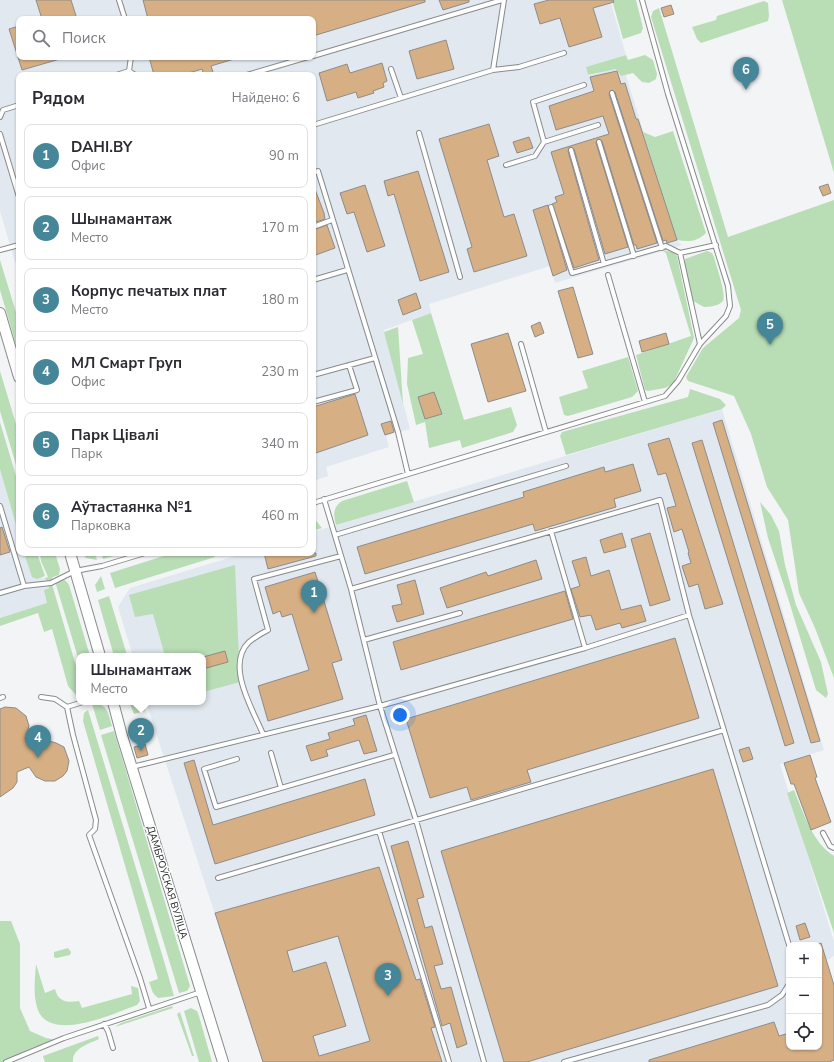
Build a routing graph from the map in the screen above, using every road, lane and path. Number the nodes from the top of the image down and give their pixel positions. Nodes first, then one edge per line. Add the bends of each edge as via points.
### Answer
1 (120, 0) edge
2 (503, 0) edge
3 (642, 1) edge
4 (124, 16) edge
5 (564, 53) dead end
6 (316, 55) edge
7 (130, 60) edge
8 (298, 60) edge
9 (391, 69) dead end
10 (493, 70) junction
11 (129, 71) joint
12 (126, 72) edge
13 (257, 72) edge
14 (584, 85) dead end
15 (612, 93) dead end
16 (401, 98) junction
17 (16, 106) edge
18 (2, 109) edge
19 (0, 117) edge
20 (316, 124) edge
21 (598, 125) dead end
22 (419, 133) dead end
23 (0, 134) edge
24 (544, 142) junction
25 (599, 142) dead end
26 (571, 150) dead end
27 (506, 165) dead end
28 (316, 172) edge
29 (16, 187) edge
30 (551, 207) dead end
31 (332, 220) junction
32 (316, 226) edge
33 (716, 245) junction
34 (16, 246) edge
35 (662, 248) junction
36 (0, 250) edge
37 (680, 253) junction
38 (634, 256) junction
39 (604, 264) junction
40 (347, 270) junction
41 (608, 275) dead end
42 (460, 277) dead end
43 (316, 279) edge
44 (0, 313) edge
45 (521, 344) dead end
46 (700, 344) junction
47 (375, 358) junction
48 (349, 365) junction
49 (16, 367) edge
50 (316, 374) edge
51 (316, 401) edge
52 (645, 402) junction
53 (546, 432) junction
54 (566, 466) dead end
55 (408, 474) junction
56 (324, 499) junction
57 (316, 502) edge
58 (0, 506) edge
59 (551, 531) junction
60 (335, 535) junction
61 (71, 556) edge
62 (135, 556) edge
63 (341, 556) junction
64 (76, 571) junction
65 (24, 586) junction
66 (351, 589) junction
67 (0, 593) edge
68 (460, 613) dead end
69 (689, 615) junction
70 (364, 640) junction
71 (585, 648) junction
72 (99, 653) edge
73 (41, 697) dead end
74 (76, 704) edge
75 (114, 705) edge
76 (380, 706) junction
77 (67, 707) junction
78 (724, 730) junction
79 (263, 734) junction
80 (271, 753) dead end
81 (394, 755) junction
82 (238, 759) dead end
83 (132, 767) junction
84 (281, 788) junction
85 (416, 820) junction
86 (379, 831) junction
87 (823, 833) dead end
88 (834, 848) edge
89 (218, 878) dead end
90 (788, 942) edge
91 (786, 989) edge
92 (202, 991) junction
93 (149, 1008) junction
94 (104, 1024) junction
95 (113, 1048) dead end
96 (6, 1062) edge
97 (224, 1062) edge
98 (449, 1062) edge
99 (484, 1062) edge
100 (564, 1062) edge

1 - 4 lane
2 - 6 lane
2 - 10 lane
3 - 33 lane via 668,94
5 - 10 lane via 519,67
7 - 11 lane
8 - 13 lane
9 - 16 lane
10 - 16 lane
11 - 12 lane
14 - 24 lane via 533,102
15 - 35 lane
16 - 20 lane
17 - 18 lane
18 - 19 lane
21 - 24 lane
22 - 42 lane
23 - 29 lane
24 - 27 lane via 535,156
25 - 38 lane
26 - 39 lane
28 - 31 lane via 318,171
30 - 39 lane via 572,273
31 - 32 lane
31 - 40 lane
33 - 37 lane
33 - 46 lane via 728,286 730,306 726,316
34 - 36 lane
35 - 37 lane via 666,246
35 - 38 lane
37 - 46 lane
38 - 39 lane
40 - 43 lane
40 - 47 lane
41 - 52 lane
44 - 49 street
45 - 53 lane
46 - 52 lane via 678,381 665,396
47 - 48 lane
47 - 55 lane via 401,441
48 - 50 lane
48 - 51 lane via 357,390
52 - 53 lane
53 - 55 lane
54 - 60 lane
55 - 56 lane
56 - 57 lane
56 - 60 lane
58 - 65 lane
59 - 66 lane
59 - 69 lane via 660,500
59 - 71 lane
60 - 63 lane
61 - 64 street
62 - 64 lane
63 - 66 lane
63 - 79 lane via 254,580 268,630 249,642 240,657 241,682
64 - 65 lane via 51,583
64 - 72 street
65 - 67 lane
66 - 70 lane
68 - 70 lane
69 - 71 lane
69 - 78 lane
70 - 76 lane
71 - 76 lane
73 - 77 lane via 55,699
74 - 77 lane
75 - 83 street, ДАМБРОЎСКАЯ ВУЛІЦА
76 - 79 lane
76 - 81 lane
77 - 93 lane via 96,820 95,829 89,835
78 - 85 lane
78 - 90 lane
79 - 83 lane
80 - 84 lane
81 - 84 lane
81 - 85 lane
82 - 84 lane via 204,769 216,807
83 - 92 street, ДАМБРОЎСКАЯ ВУЛІЦА
85 - 86 lane
85 - 99 lane
86 - 89 lane
86 - 98 lane
87 - 88 lane via 830,846
91 - 100 lane via 768,1005
92 - 93 lane
92 - 97 street, ДАМБРОЎСКАЯ ВУЛІЦА
93 - 94 lane
94 - 95 lane
94 - 96 lane

